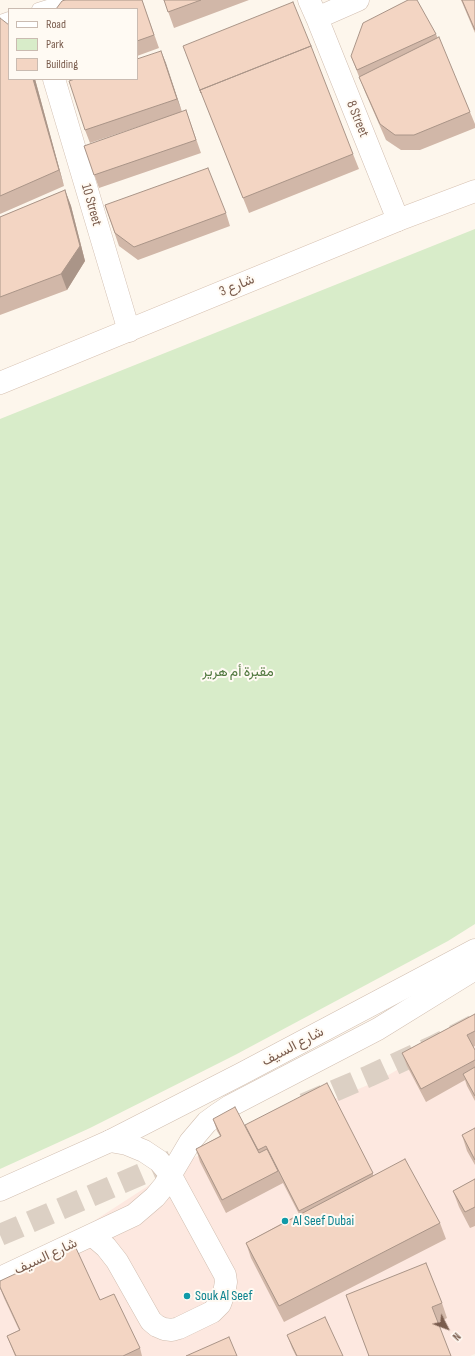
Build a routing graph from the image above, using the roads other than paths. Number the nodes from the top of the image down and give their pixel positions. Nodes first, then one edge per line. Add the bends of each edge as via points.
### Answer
1 (67, 0) edge
2 (358, 0) edge
3 (41, 8) edge
4 (313, 9) edge
5 (54, 80) edge
6 (475, 191) edge
7 (398, 220) junction
8 (129, 331) junction
9 (0, 383) edge
10 (475, 950) edge
11 (475, 969) edge
12 (110, 1141) junction
13 (170, 1174) junction
14 (0, 1190) edge
15 (92, 1235) junction
16 (0, 1278) edge

1 - 3 lane
2 - 4 street, 8 Street
4 - 7 street, 8 Street
5 - 8 street, 10 Street
6 - 7 street, شارع 3
7 - 8 street, شارع 3
8 - 9 street, شارع 3
10 - 12 street, شارع السيف
11 - 13 street, شارع السيف via 378,1029 218,1114 207,1122 190,1142
12 - 13 street, شارع السيف via 144,1150 159,1161
12 - 14 street, شارع السيف
13 - 15 street, شارع السيف via 164,1186 145,1207
13 - 15 street, شارع السيف via 225,1275 224,1294 220,1304 212,1312 172,1330 157,1326 151,1321 117,1261
15 - 16 street, شارع السيف

